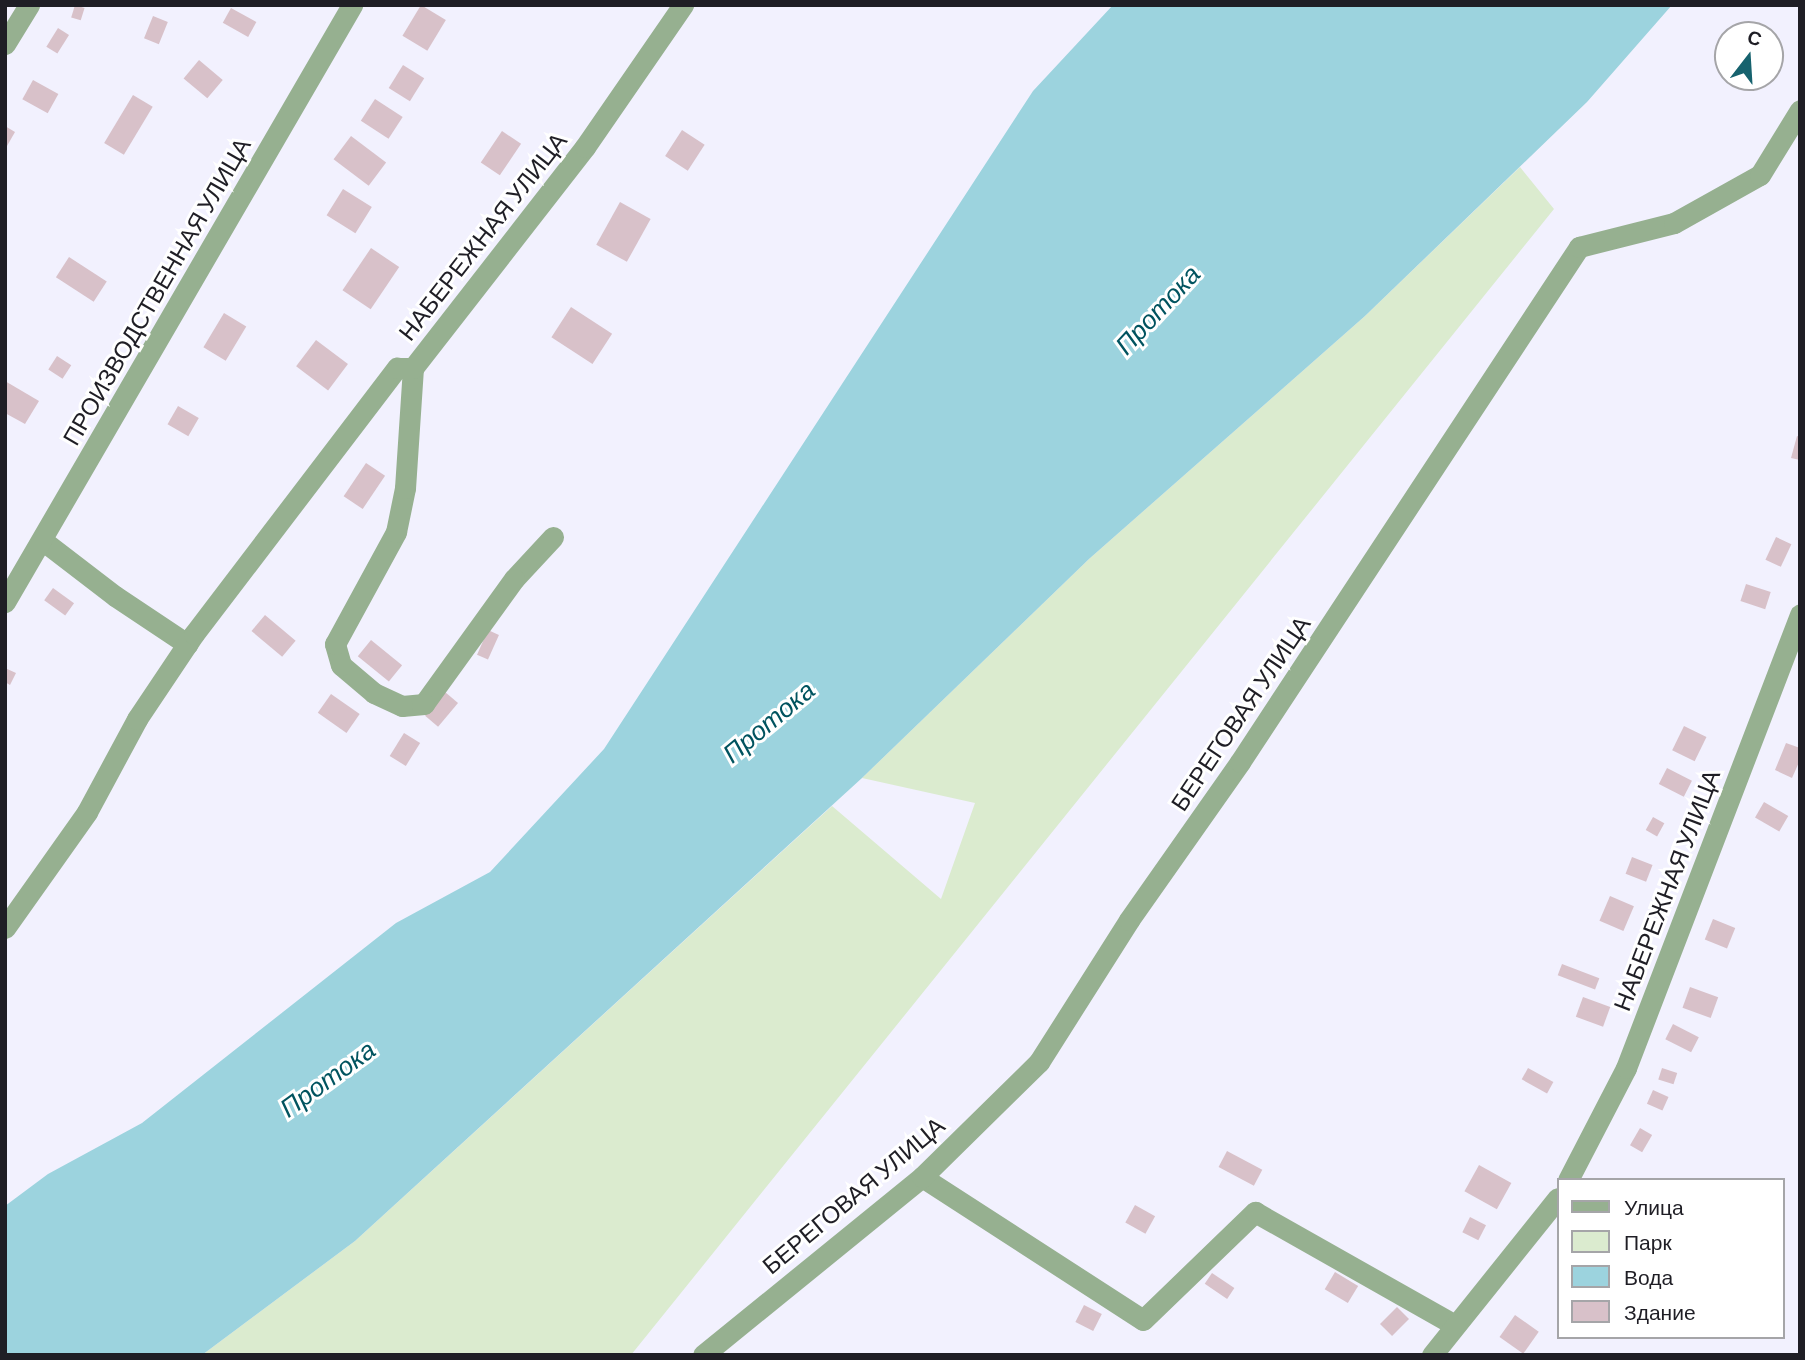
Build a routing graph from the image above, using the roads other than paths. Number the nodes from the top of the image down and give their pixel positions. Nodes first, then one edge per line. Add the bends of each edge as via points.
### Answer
1 (29, 5) edge
2 (352, 5) edge
3 (683, 5) edge
4 (5, 44) edge
5 (1800, 110) edge
6 (413, 368) junction
7 (553, 537) dead end
8 (42, 540) junction
9 (5, 602) edge
10 (1800, 614) edge
11 (187, 644) junction
12 (5, 928) edge
13 (922, 1177) junction
14 (1569, 1178) edge
15 (1556, 1200) edge
16 (1455, 1325) junction
17 (709, 1353) edge
18 (1432, 1355) edge

1 - 4 street
2 - 8 street, ПРОИЗВОДСТВЕННАЯ УЛИЦА
3 - 6 street, НАБЕРЕЖНАЯ УЛИЦА via 585,148
5 - 13 street, БЕРЕГОВАЯ УЛИЦА via 1760,175 1674,223 1579,247 1039,1062
6 - 7 street, НАБЕРЕЖНАЯ УЛИЦА via 405,488 396,531 335,644 341,665 374,693 402,706 424,704 514,579
6 - 11 street via 397,368
8 - 9 street, ПРОИЗВОДСТВЕННАЯ УЛИЦА
8 - 11 street
10 - 14 street, НАБЕРЕЖНАЯ УЛИЦА via 1626,1068
11 - 12 street via 137,719 87,811
13 - 16 street via 1143,1320 1255,1212
13 - 17 street, БЕРЕГОВАЯ УЛИЦА
15 - 16 street
16 - 18 street

